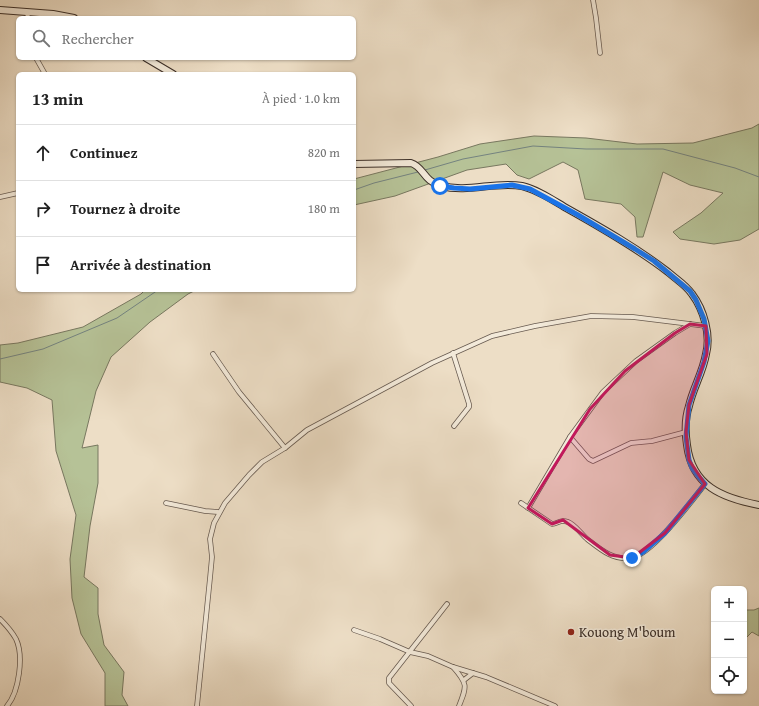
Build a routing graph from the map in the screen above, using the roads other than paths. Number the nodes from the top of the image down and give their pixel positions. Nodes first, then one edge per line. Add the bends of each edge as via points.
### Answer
1 (593, 0) edge
2 (0, 10) edge
3 (28, 15) edge
4 (43, 16) edge
5 (600, 54) dead end
6 (37, 60) edge
7 (149, 60) edge
8 (44, 72) edge
9 (170, 72) edge
10 (356, 164) edge
11 (16, 193) edge
12 (0, 197) edge
13 (690, 324) junction
14 (706, 326) junction
15 (453, 353) junction
16 (213, 354) dead end
17 (454, 426) dead end
18 (686, 432) junction
19 (570, 437) junction
20 (285, 448) junction
21 (705, 484) junction
22 (166, 503) dead end
23 (522, 503) dead end
24 (759, 505) edge
25 (528, 508) junction
26 (218, 512) junction
27 (447, 604) dead end
28 (0, 619) edge
29 (354, 630) dead end
30 (410, 652) junction
31 (453, 667) junction
32 (473, 673) junction
33 (464, 680) junction
34 (7, 706) edge
35 (197, 706) edge
36 (411, 706) edge
37 (459, 706) edge
38 (555, 706) edge

1 - 5 street
2 - 3 street
3 - 4 street
6 - 8 street
7 - 9 street
10 - 14 street via 411,163 418,166 431,182 440,186 470,189 506,184 530,189 654,261 690,291 702,311
11 - 12 street
13 - 14 street
13 - 15 street via 634,317 590,316 506,332
13 - 19 street via 636,361 618,377 599,397
14 - 18 street via 707,354 689,405
15 - 17 street via 469,404
15 - 20 street via 307,430
16 - 20 street via 239,392
18 - 19 street via 652,441 631,443 592,461
18 - 21 street via 689,460
19 - 25 street
20 - 26 street via 266,459 249,475
21 - 24 street via 724,495
21 - 25 street via 665,533 632,558 610,556 569,522 552,524
22 - 26 street
23 - 25 street
26 - 35 street via 211,534 212,564
27 - 30 street
28 - 34 street via 16,639 20,662 17,686
29 - 30 street
30 - 31 street via 428,656
30 - 36 street via 388,680
31 - 32 street
31 - 33 street
32 - 33 street
32 - 38 street
33 - 37 street via 463,696

